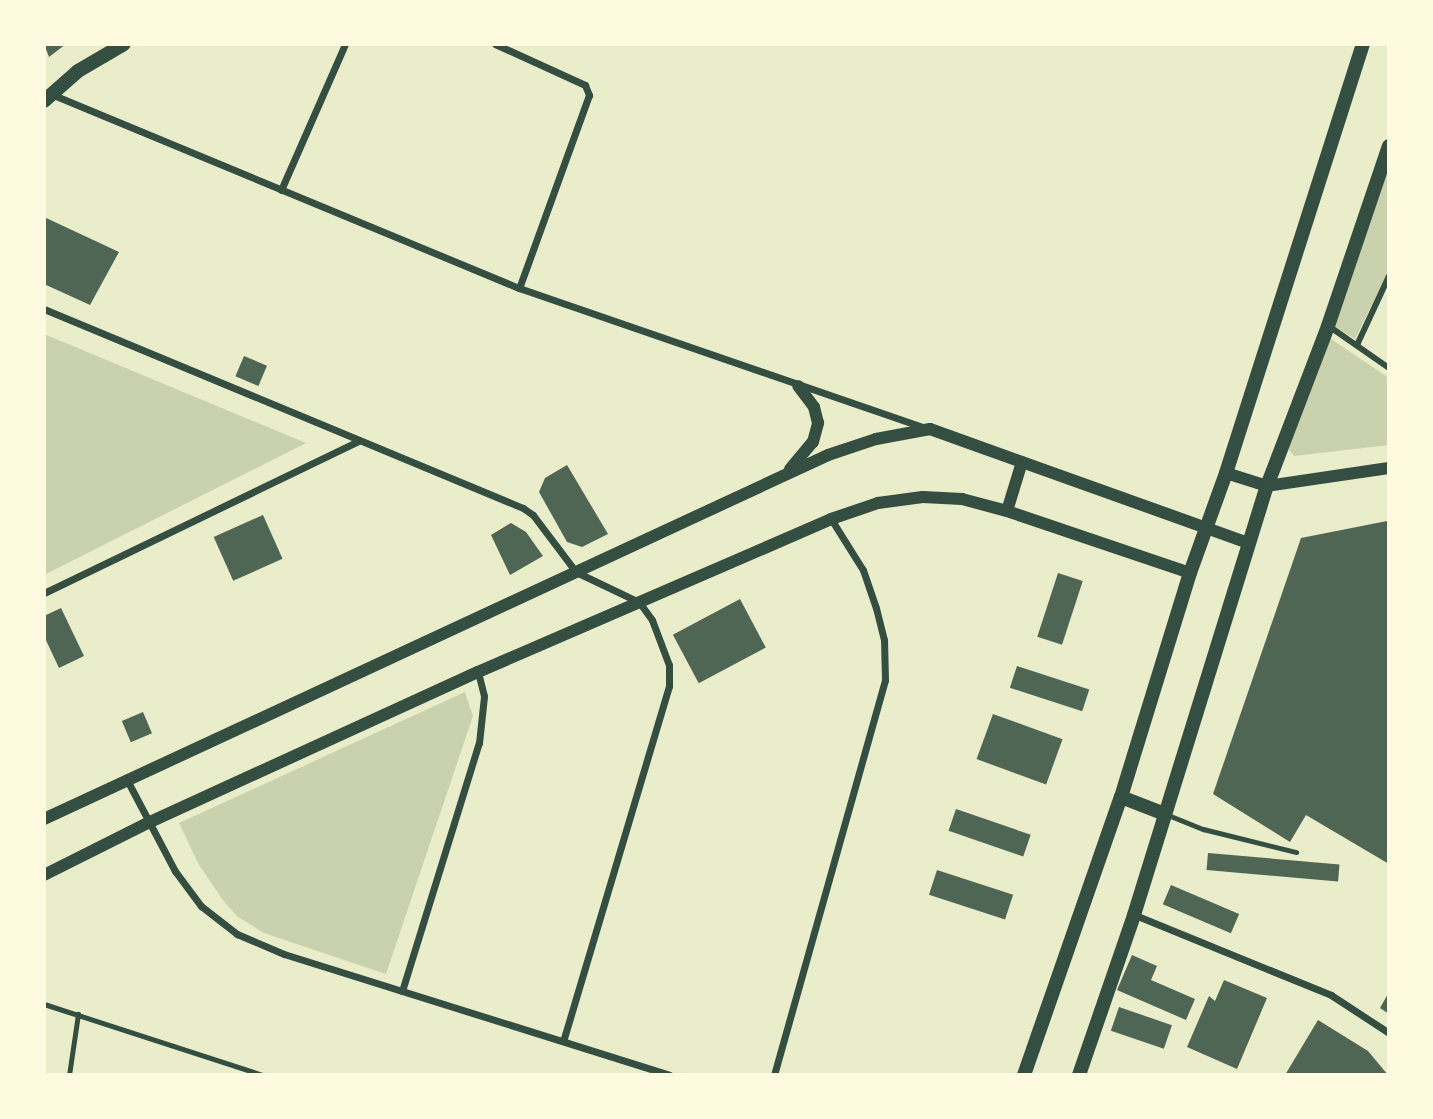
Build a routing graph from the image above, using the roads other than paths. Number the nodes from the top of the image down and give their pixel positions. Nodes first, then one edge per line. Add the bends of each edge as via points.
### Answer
1 (124, 44) edge
2 (345, 44) edge
3 (495, 44) edge
4 (1363, 44) edge
5 (47, 97) edge
6 (1389, 146) edge
7 (281, 190) junction
8 (1389, 276) edge
9 (519, 288) junction
10 (44, 309) edge
11 (1328, 326) junction
12 (1357, 345) junction
13 (1389, 368) edge
14 (798, 386) junction
15 (930, 429) junction
16 (358, 441) junction
17 (1022, 462) junction
18 (1389, 468) edge
19 (1226, 473) junction
20 (781, 478) junction
21 (1267, 486) junction
22 (1007, 511) junction
23 (831, 519) junction
24 (1206, 528) junction
25 (1249, 543) junction
26 (576, 572) junction
27 (1190, 573) junction
28 (44, 593) edge
29 (639, 602) junction
30 (478, 672) junction
31 (127, 780) junction
32 (1121, 797) junction
33 (1165, 814) junction
34 (44, 819) edge
35 (150, 822) junction
36 (1296, 852) dead end
37 (44, 875) edge
38 (1134, 915) junction
39 (402, 991) junction
40 (44, 1004) edge
41 (78, 1014) junction
42 (1389, 1032) edge
43 (563, 1041) junction
44 (69, 1075) edge
45 (262, 1075) edge
46 (669, 1075) edge
47 (774, 1075) edge
48 (1024, 1075) edge
49 (1079, 1075) edge

1 - 5 main road via 78,71
2 - 7 street
3 - 9 street via 585,85 589,95
4 - 19 main road
5 - 7 street
6 - 11 main road
7 - 9 street
8 - 12 street
9 - 14 street
10 - 16 street
11 - 12 street
11 - 21 main road
12 - 13 street
14 - 15 street
14 - 20 street via 814,407 818,423 813,442
15 - 17 street
15 - 20 street via 876,439
16 - 26 street via 523,508
16 - 28 street
17 - 22 street
17 - 24 street
18 - 21 street
19 - 21 street
19 - 24 main road
20 - 26 street
21 - 25 main road
22 - 23 street via 962,499 923,497 878,503
22 - 27 street
23 - 29 street
23 - 47 street via 863,570 876,608 884,640 885,680
24 - 25 street
24 - 27 main road
25 - 33 main road
26 - 29 street
26 - 31 street
27 - 32 main road
29 - 30 street
29 - 43 street via 663,642 669,686
30 - 35 street
30 - 39 street via 484,696 479,743
31 - 34 street
31 - 35 street
32 - 33 main road
32 - 48 main road
33 - 36 lane via 1203,829
33 - 38 main road
35 - 37 street
35 - 39 street via 175,872 201,906 237,934
38 - 42 street via 1331,995
38 - 49 main road
39 - 43 street
40 - 41 lane
41 - 44 lane
41 - 45 lane
43 - 46 street

